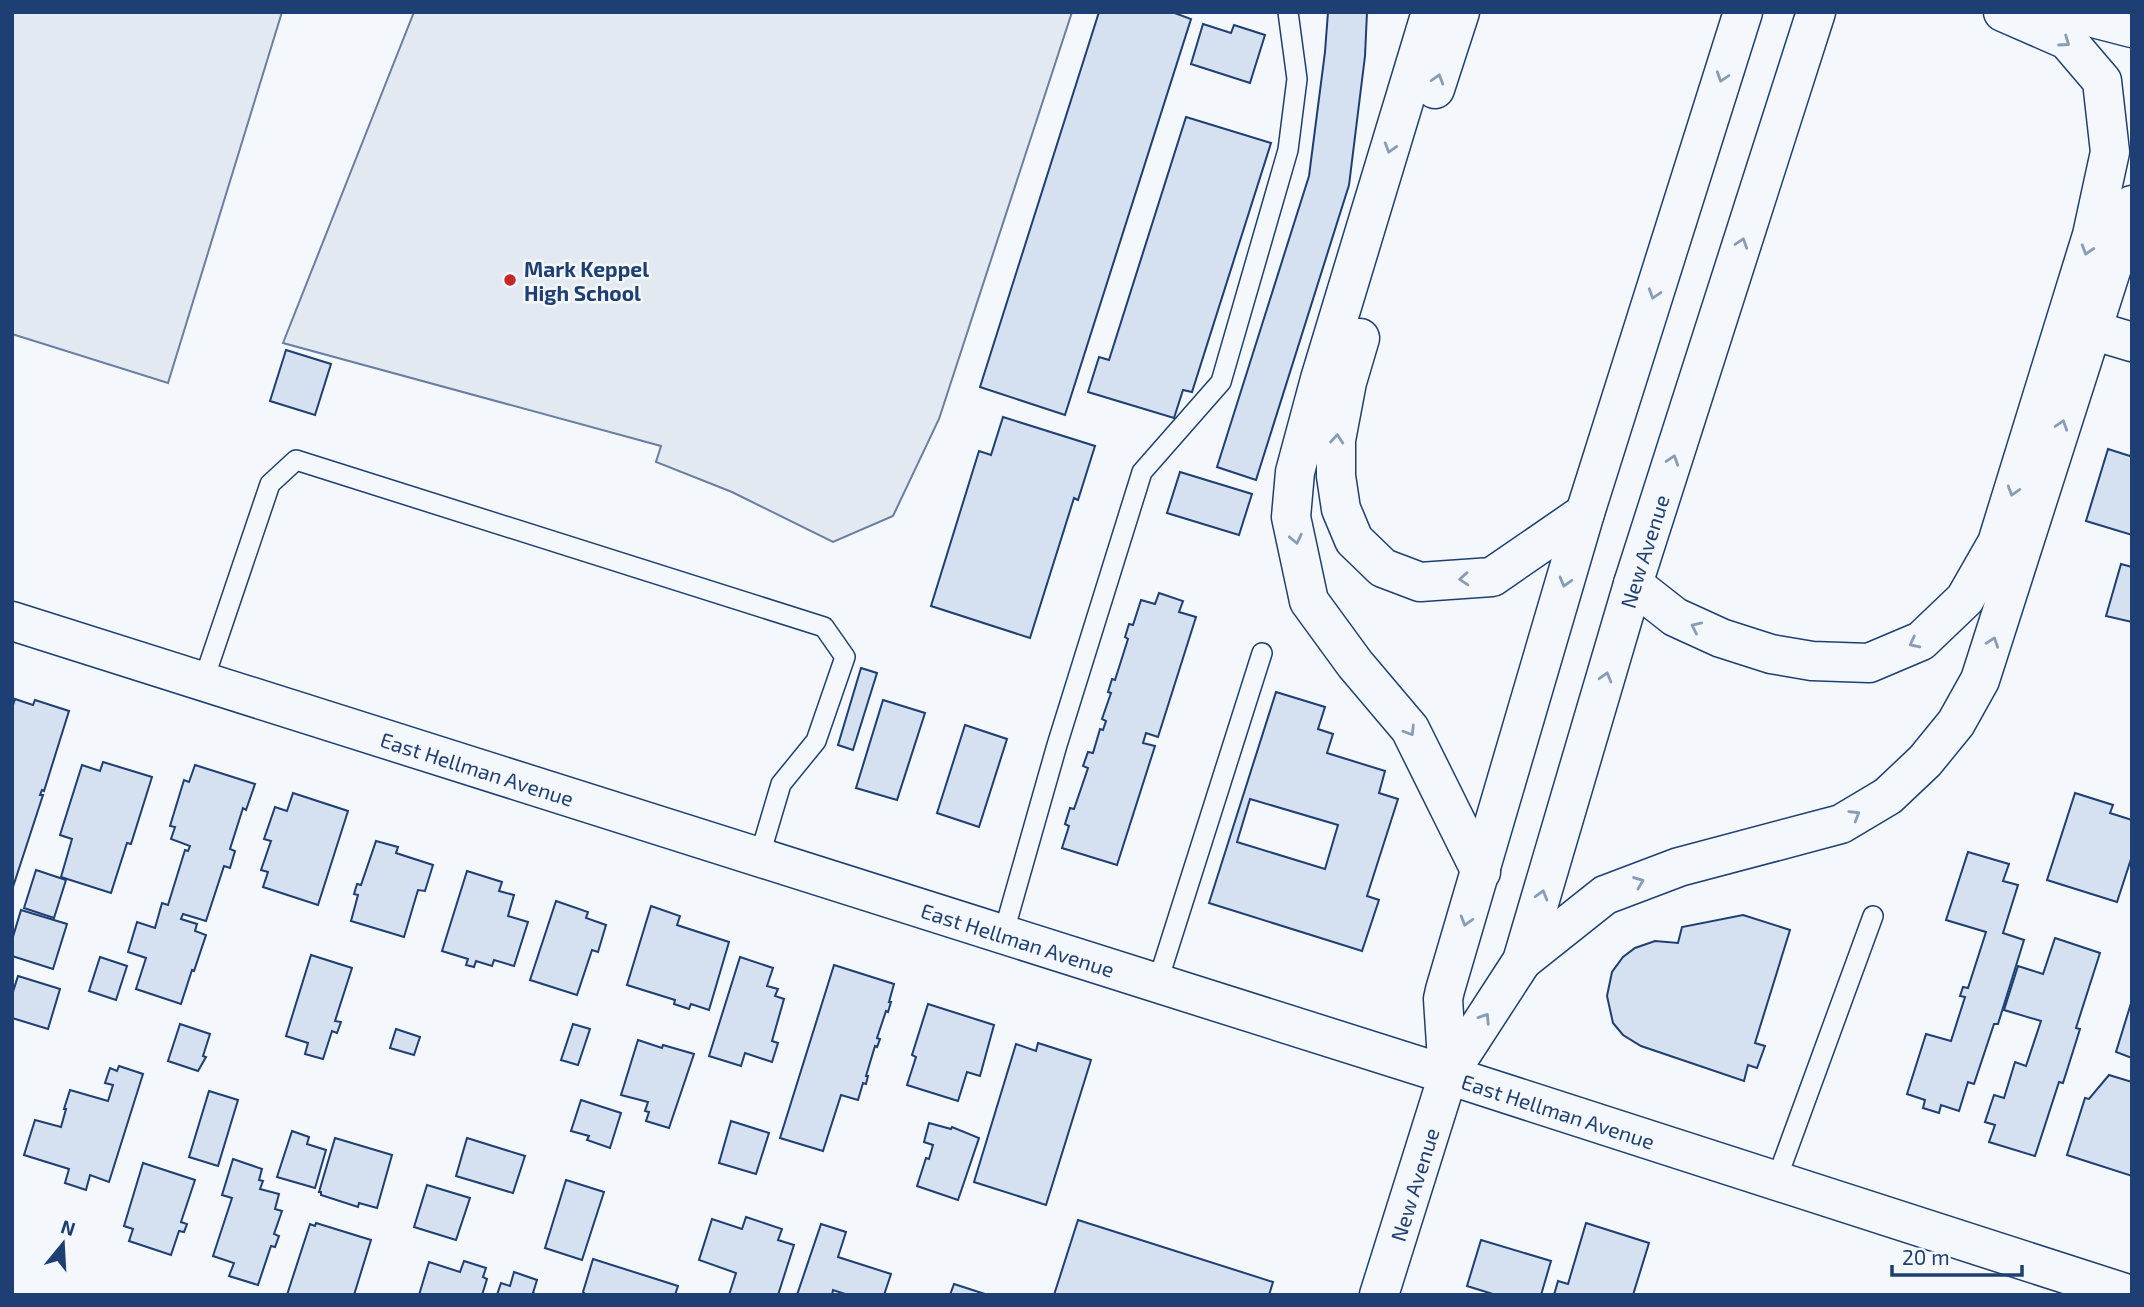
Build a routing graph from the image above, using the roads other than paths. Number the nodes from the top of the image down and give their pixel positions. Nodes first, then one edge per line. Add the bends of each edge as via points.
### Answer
1 (1288, 12) edge
2 (1431, 12) edge
3 (1460, 12) edge
4 (1743, 12) edge
5 (1816, 12) edge
6 (2003, 12) edge
7 (2070, 12) edge
8 (2132, 27) edge
9 (2132, 205) edge
10 (2092, 330) junction
11 (2132, 342) edge
12 (1585, 513) junction
13 (1633, 584) junction
14 (12, 621) edge
15 (1262, 653) dead end
16 (203, 682) junction
17 (759, 858) junction
18 (1481, 872) junction
19 (1873, 916) dead end
20 (1003, 935) junction
21 (1522, 961) junction
22 (1157, 984) junction
23 (1448, 1075) junction
24 (1776, 1181) junction
25 (1379, 1295) edge
26 (2131, 1295) edge

1 - 20 lane via 1297,79 1287,150 1221,382 1142,472 1056,745
2 -> 18 main road via 1320,379 1295,472 1291,517 1309,601 1410,729
12 -> 3 main road via 1492,577 1420,582 1383,568 1354,540 1341,509 1335,440 1347,382
4 -> 12 main road, New Avenue
13 -> 5 main road, New Avenue
6 -> 13 main road via 2067,40 2102,81 2110,152 2092,235 1997,543 1965,599 1921,641 1869,663 1771,654 1721,638 1675,617
7 - 8 main road
9 - 10 main road
10 - 11 main road
21 -> 10 main road via 1605,895 1679,867 1841,824 1888,796 1925,761 1956,723 1980,680
12 -> 18 main road, New Avenue
21 -> 13 main road, New Avenue
14 - 16 main road, East Hellman Avenue
15 - 22 lane
16 - 17 main road, East Hellman Avenue
16 - 17 lane via 270,484 296,460 824,627 845,657 816,741 781,783
17 - 20 main road, East Hellman Avenue
18 -> 23 main road, New Avenue via 1443,999
19 - 24 lane
20 - 22 main road, East Hellman Avenue
23 -> 21 main road, New Avenue
22 - 23 main road, East Hellman Avenue
23 - 24 main road, East Hellman Avenue
23 - 25 main road, New Avenue
24 - 26 main road, East Hellman Avenue

